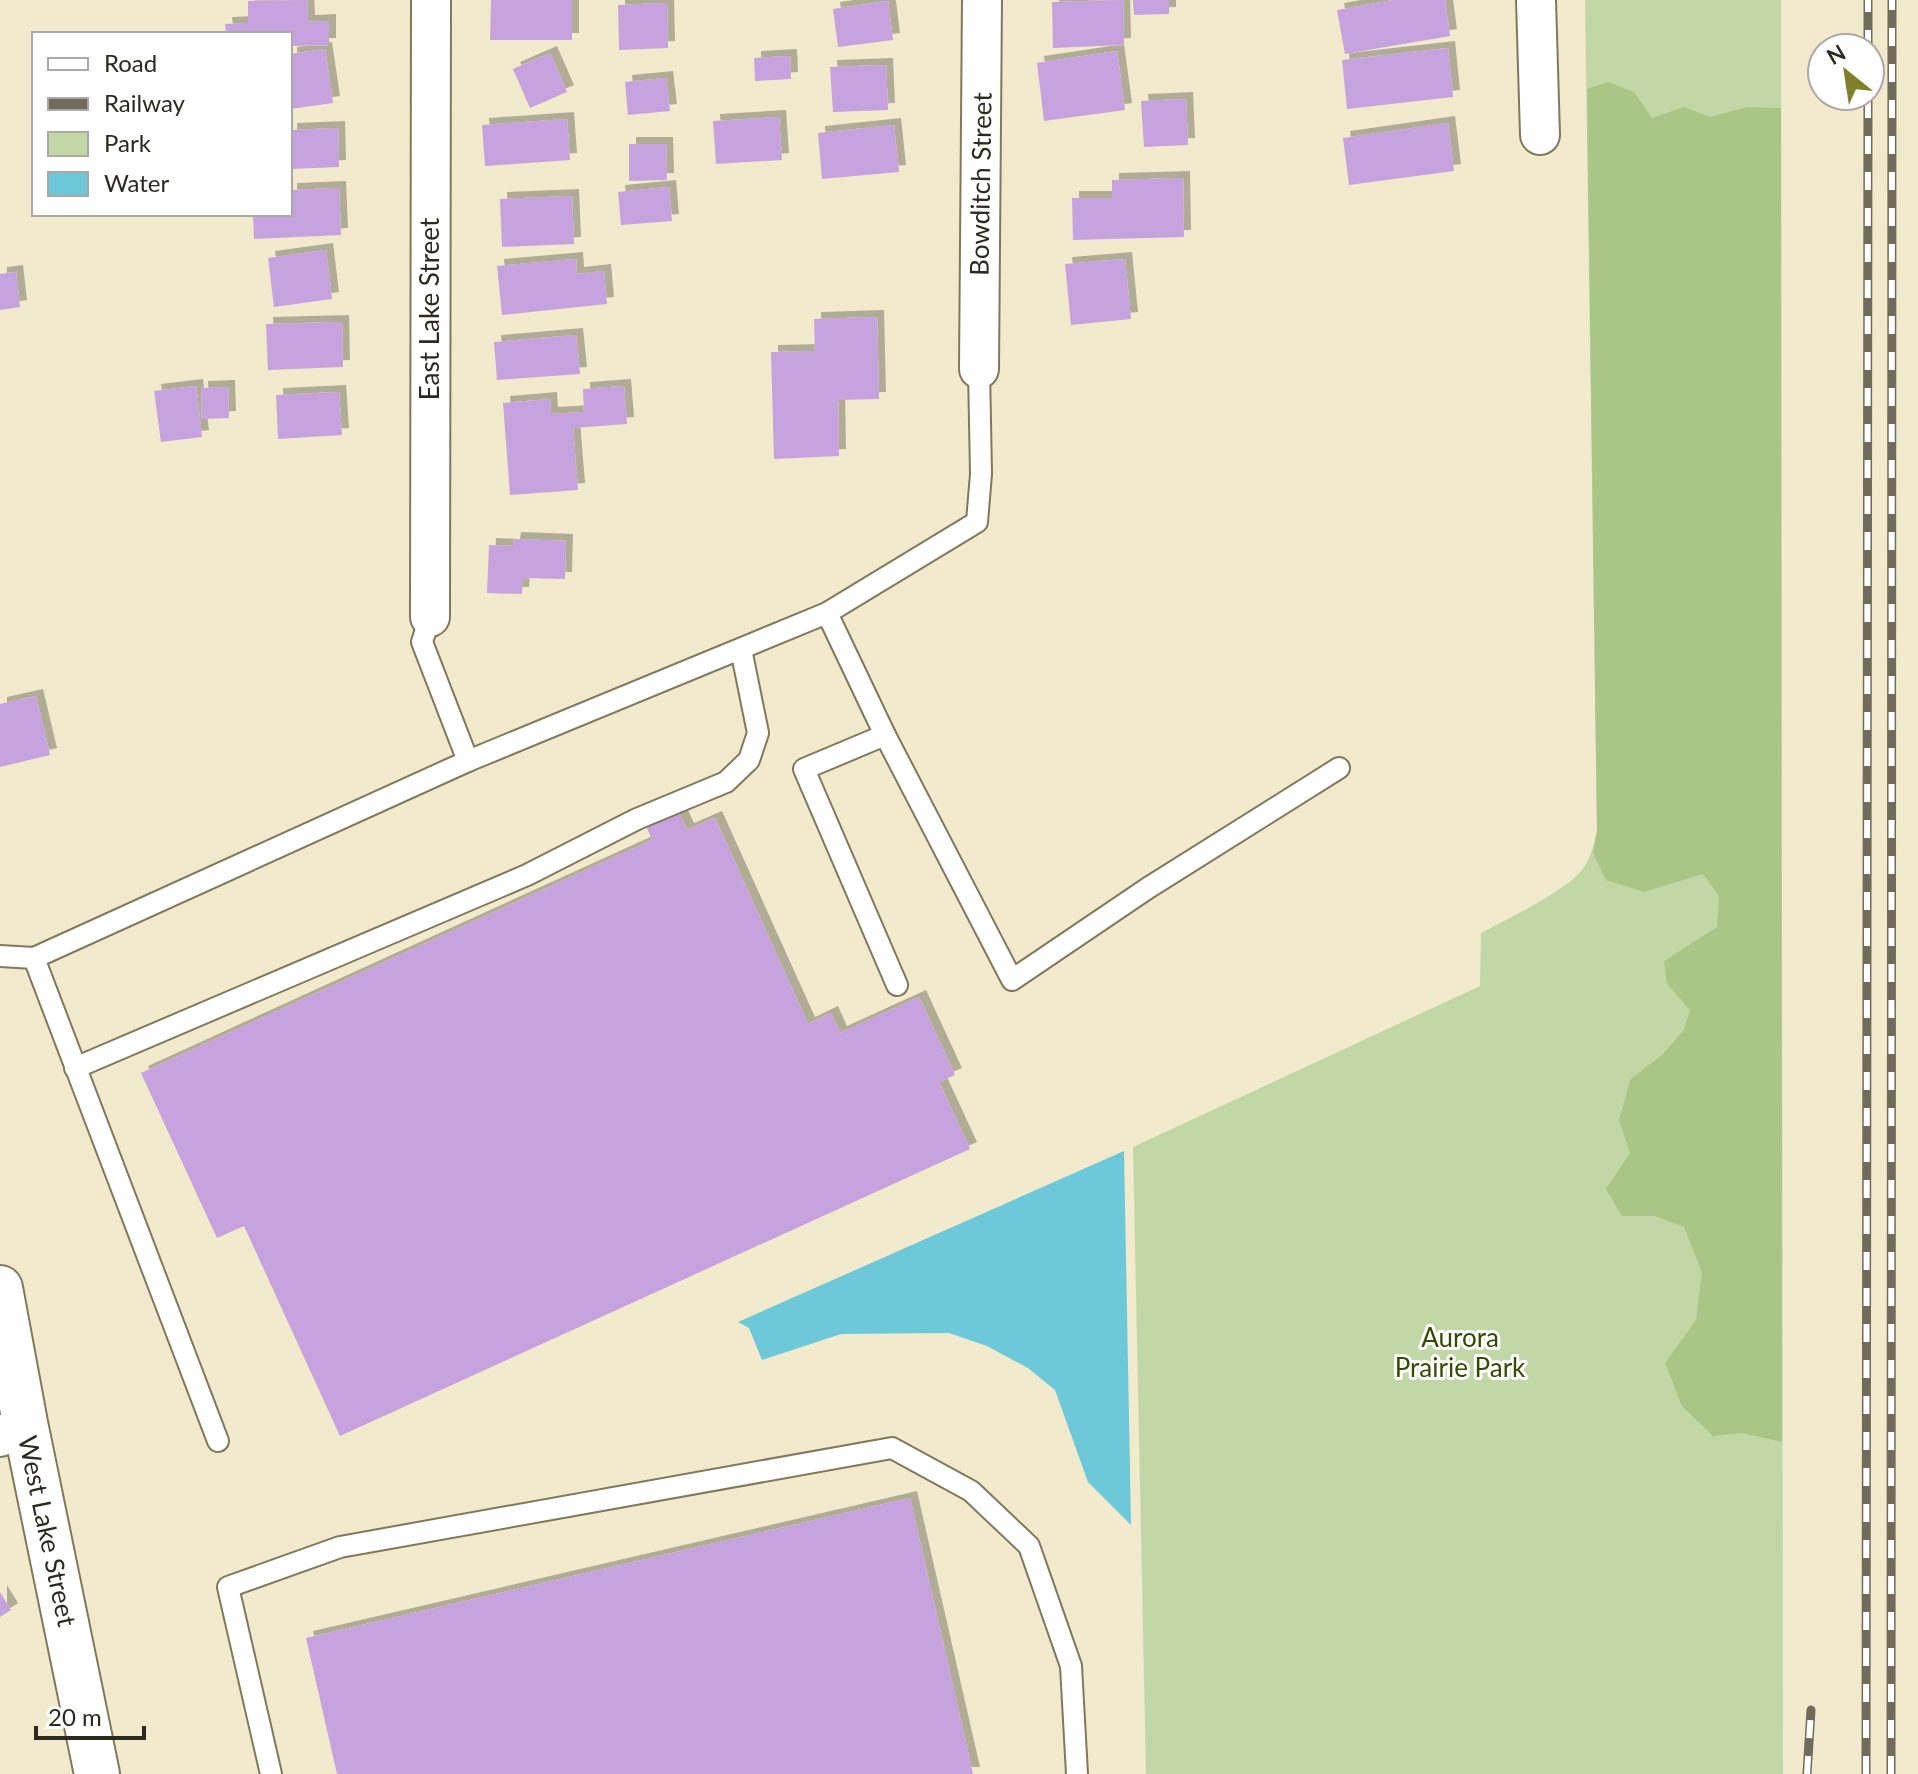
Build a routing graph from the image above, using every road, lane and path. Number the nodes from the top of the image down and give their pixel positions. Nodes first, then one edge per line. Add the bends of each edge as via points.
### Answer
1 (431, 0) edge
2 (982, 0) edge
3 (1536, 0) edge
4 (1540, 135) dead end
5 (979, 369) joint
6 (827, 613) junction
7 (430, 617) joint
8 (741, 649) junction
9 (885, 735) junction
10 (468, 761) junction
11 (1339, 768) dead end
12 (0, 956) edge
13 (34, 958) junction
14 (897, 985) dead end
15 (75, 1068) junction
16 (0, 1288) edge
17 (12, 1430) edge
18 (218, 1441) dead end
19 (97, 1774) edge
20 (271, 1774) edge
21 (1077, 1774) edge

1 - 7 street, East Lake Street
2 - 5 street, Bowditch Street
3 - 4 street
5 - 6 lane via 977,522
6 - 8 lane
6 - 9 lane
7 - 10 lane via 422,642
8 - 10 lane
8 - 15 lane via 758,733 749,760 726,782 637,819 527,875
9 - 11 lane via 1012,980
9 - 14 lane via 804,769
10 - 13 lane
12 - 13 lane
13 - 15 lane
15 - 18 lane
16 - 17 main road, West Lake Street
17 - 19 main road, West Lake Street
20 - 21 lane via 228,1587 340,1547 892,1448 971,1491 1029,1546 1071,1666

